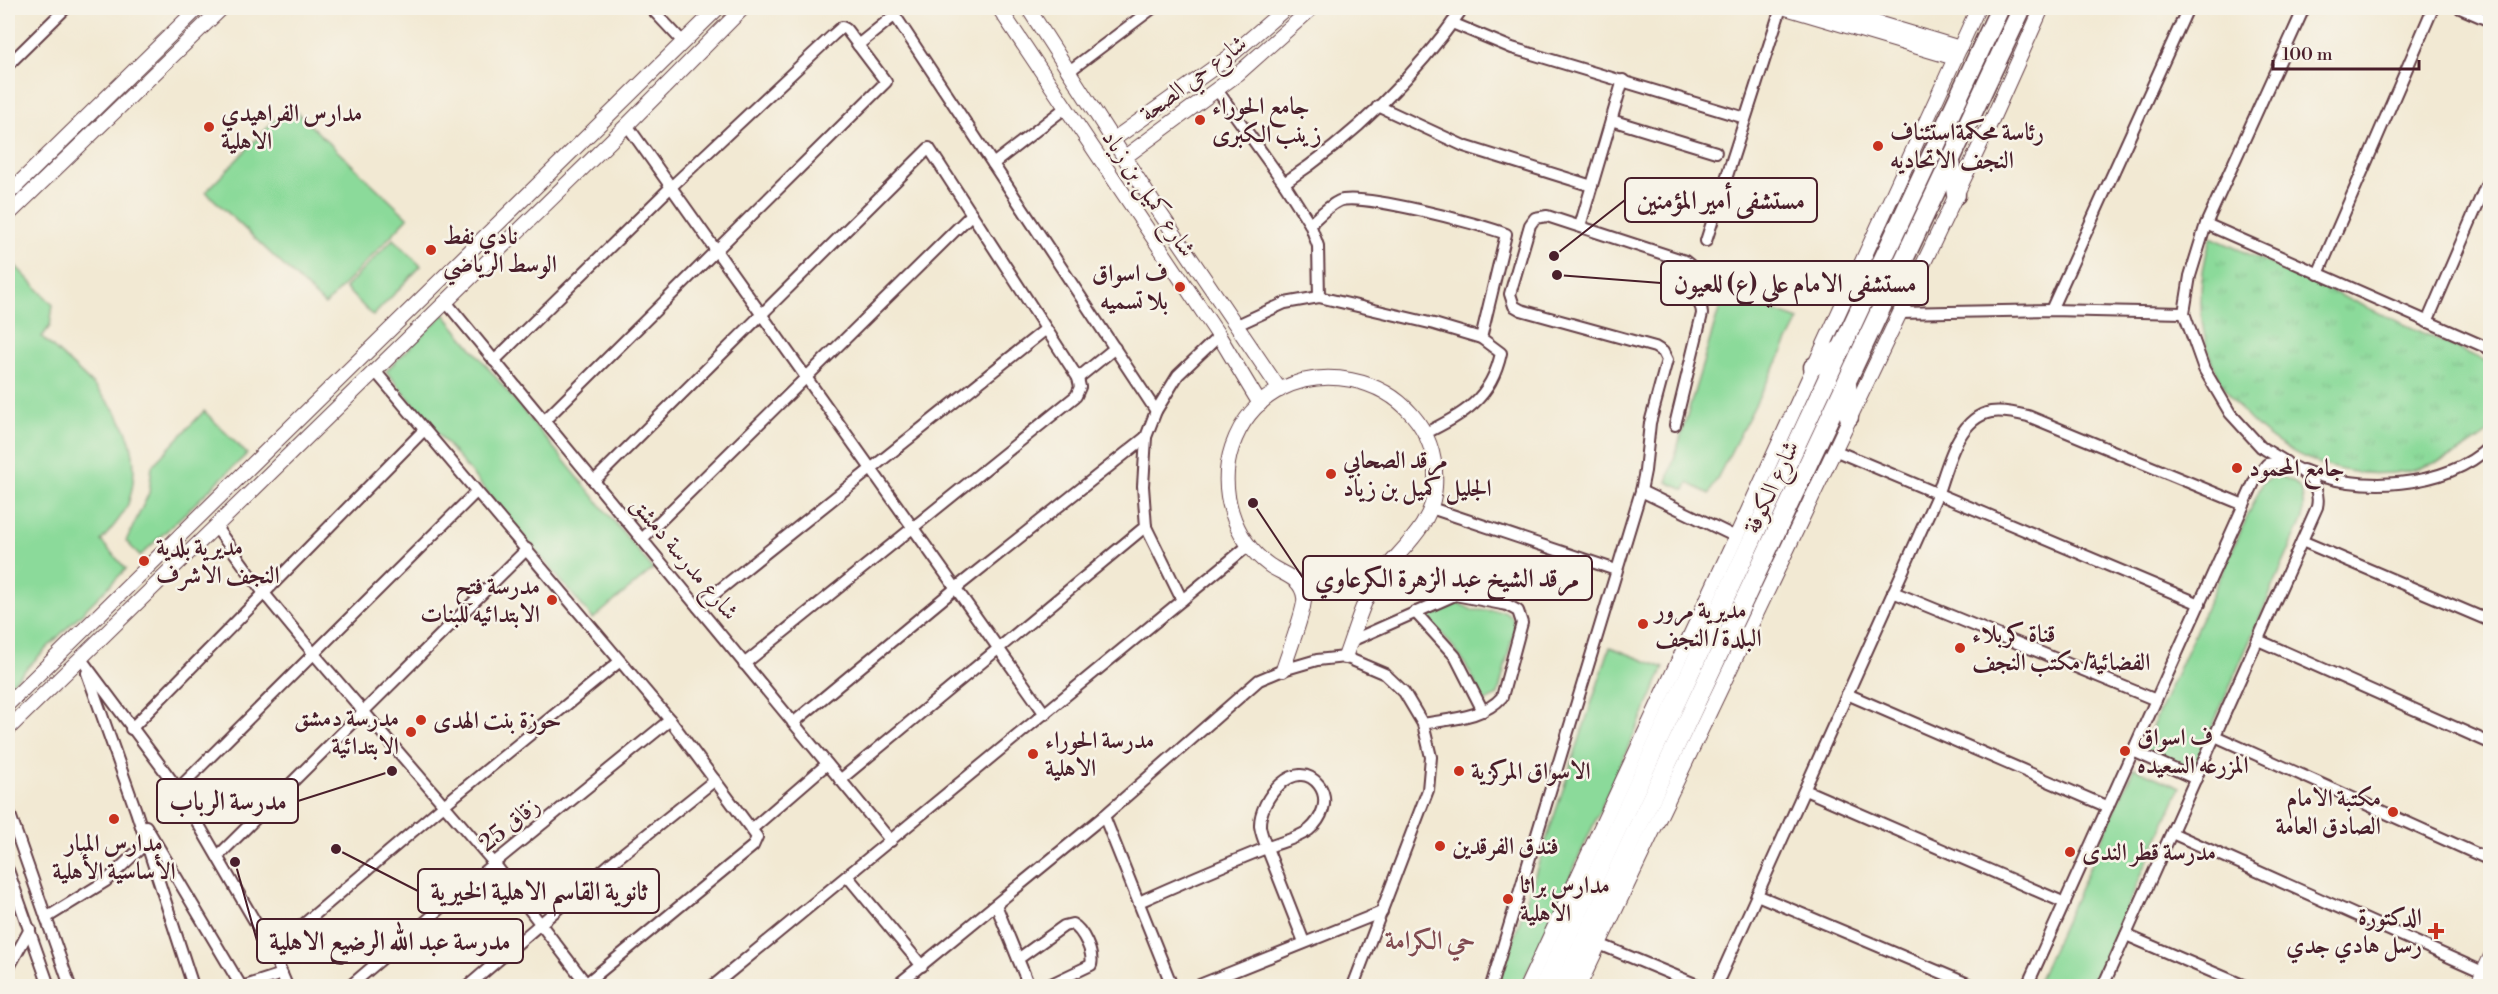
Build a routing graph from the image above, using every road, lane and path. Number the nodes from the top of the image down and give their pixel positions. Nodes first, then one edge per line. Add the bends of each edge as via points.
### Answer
1 (66, 8) edge
2 (198, 8) edge
3 (222, 8) edge
4 (651, 8) edge
5 (718, 8) edge
6 (743, 8) edge
7 (999, 8) edge
8 (1029, 8) edge
9 (1153, 8) edge
10 (1286, 8) edge
11 (1312, 8) edge
12 (1463, 8) edge
13 (1781, 8) edge
14 (1786, 8) edge
15 (1827, 8) edge
16 (1978, 8) edge
17 (2000, 8) edge
18 (2022, 8) edge
19 (2043, 8) edge
20 (2188, 8) edge
21 (2304, 8) edge
22 (2433, 8) edge
23 (2460, 8) edge
24 (892, 11) edge
25 (2490, 21) edge
26 (1452, 23) junction
27 (1252, 38) junction
28 (683, 42) junction
29 (858, 45) junction
30 (1957, 53) junction
31 (695, 54) junction
32 (1260, 56) junction
33 (1228, 57) junction
34 (8, 65) edge
35 (1068, 72) junction
36 (1239, 73) junction
37 (1623, 80) junction
38 (118, 87) junction
39 (1217, 90) junction
40 (129, 97) junction
41 (1378, 106) junction
42 (97, 107) junction
43 (1065, 108) junction
44 (109, 116) junction
45 (1745, 118) junction
46 (1611, 120) junction
47 (627, 125) junction
48 (1114, 139) junction
49 (1716, 152) dead end
50 (1125, 157) junction
51 (1951, 162) junction
52 (993, 164) junction
53 (2490, 176) edge
54 (1284, 183) junction
55 (1592, 186) junction
56 (671, 187) junction
57 (8, 194) edge
58 (1956, 195) junction
59 (1158, 210) junction
60 (972, 214) junction
61 (8, 215) edge
62 (1139, 219) junction
63 (1310, 224) junction
64 (2206, 224) junction
65 (1580, 226) junction
66 (1178, 239) junction
67 (1706, 241) dead end
68 (1160, 249) junction
69 (717, 251) junction
70 (2318, 274) junction
71 (1319, 297) junction
72 (446, 302) junction
73 (2051, 310) junction
74 (1898, 313) junction
75 (2184, 313) junction
76 (761, 314) junction
77 (2427, 322) junction
78 (1237, 325) junction
79 (1046, 329) junction
80 (1219, 336) junction
81 (1481, 338) junction
82 (1843, 346) junction
83 (1115, 348) junction
84 (2490, 349) edge
85 (494, 361) junction
86 (1813, 367) junction
87 (375, 371) junction
88 (806, 377) junction
89 (1078, 378) junction
90 (1847, 381) junction
91 (1280, 390) junction
92 (1260, 404) junction
93 (1156, 411) junction
94 (1849, 417) junction
95 (544, 422) junction
96 (1675, 425) dead end
97 (424, 430) junction
98 (1424, 434) junction
99 (1146, 437) junction
100 (1834, 450) junction
101 (2489, 450) edge
102 (264, 452) junction
103 (2295, 466) junction
104 (275, 467) junction
105 (871, 469) junction
106 (243, 473) junction
107 (594, 481) junction
108 (255, 488) junction
109 (1641, 491) junction
110 (476, 492) junction
111 (1937, 495) junction
112 (2244, 505) junction
113 (1431, 508) junction
114 (215, 526) junction
115 (1146, 526) junction
116 (912, 527) junction
117 (1736, 537) junction
118 (642, 539) junction
119 (2302, 541) junction
120 (1249, 545) junction
121 (527, 549) junction
122 (1616, 570) junction
123 (956, 588) junction
124 (263, 592) junction
125 (1893, 592) junction
126 (1182, 600) junction
127 (2199, 604) junction
128 (698, 608) junction
129 (1415, 612) junction
130 (2490, 621) edge
131 (2258, 640) junction
132 (1351, 641) junction
133 (998, 647) junction
134 (314, 654) junction
135 (1345, 657) junction
136 (81, 659) junction
137 (619, 662) junction
138 (744, 664) junction
139 (1283, 670) junction
140 (1847, 694) junction
141 (2156, 700) junction
142 (8, 704) edge
143 (1483, 711) junction
144 (362, 712) junction
145 (1045, 714) junction
146 (670, 720) junction
147 (793, 723) junction
148 (1423, 724) junction
149 (8, 729) edge
150 (131, 729) junction
151 (2215, 736) junction
152 (2490, 743) edge
153 (2133, 751) junction
154 (827, 764) junction
155 (2196, 779) junction
156 (715, 780) junction
157 (840, 780) junction
158 (1620, 788) junction
159 (178, 789) junction
160 (1804, 790) junction
161 (445, 804) junction
162 (2108, 807) junction
163 (8, 809) edge
164 (136, 811) junction
165 (1104, 816) junction
166 (1639, 823) junction
167 (753, 828) junction
168 (2172, 833) junction
169 (891, 841) junction
170 (146, 843) junction
171 (1267, 848) junction
172 (218, 856) junction
173 (2490, 860) edge
174 (494, 863) junction
175 (8, 870) edge
176 (848, 877) junction
177 (1757, 895) junction
178 (1139, 902) junction
179 (2065, 903) junction
180 (996, 905) junction
181 (1382, 912) junction
182 (46, 918) junction
183 (541, 926) junction
184 (30, 929) junction
185 (2126, 935) junction
186 (1304, 942) junction
187 (1599, 944) junction
188 (272, 951) junction
189 (2490, 958) edge
190 (1018, 959) junction
191 (922, 966) junction
192 (8, 969) edge
193 (2483, 972) junction
194 (282, 974) junction
195 (909, 982) edge
196 (586, 986) edge
197 (49, 987) edge
198 (70, 987) edge
199 (193, 987) edge
200 (243, 987) edge
201 (287, 987) edge
202 (350, 987) edge
203 (468, 987) edge
204 (713, 987) edge
205 (896, 987) edge
206 (1029, 987) edge
207 (1047, 987) edge
208 (1172, 987) edge
209 (1197, 987) edge
210 (1353, 987) edge
211 (1491, 987) edge
212 (1527, 987) edge
213 (1544, 987) edge
214 (1563, 987) edge
215 (1579, 987) edge
216 (1700, 987) edge
217 (1716, 987) edge
218 (1973, 987) edge
219 (2027, 987) edge
220 (2103, 987) edge
221 (2245, 987) edge
222 (2477, 987) edge

1 - 34 street
2 - 38 main road
3 - 40 main road
4 - 28 street
5 - 28 main road
6 - 31 main road
7 - 43 main road, شارع كميل بن زياد
8 - 35 main road, شارع كميل بن زياد
9 - 35 street
10 - 27 main road, شارع حي الصحة
11 - 32 main road, شارع حي الصحة
12 - 26 street
13 - 45 street
14 - 30 main road
15 - 30 main road
16 - 30 main road
17 - 82 highway, شارع الكوفة
18 - 51 highway, شارع الكوفة
19 - 58 main road
20 - 73 street
21 - 64 street
22 - 70 street
23 - 25 street
24 - 29 street
24 - 52 street
26 - 37 street via 1512,48
26 - 41 street
27 - 32 main road via 1249,50
27 - 33 main road, شارع حي الصحة
28 - 31 main road
28 - 102 main road
29 - 56 street via 846,29 838,30
29 - 69 street via 886,82
30 - 86 main road
31 - 47 main road
32 - 36 main road, شارع حي الصحة
33 - 36 main road via 1236,57 1242,63
33 - 48 main road, شارع حي الصحة
35 - 48 main road, شارع كميل بن زياد
36 - 39 main road, شارع حي الصحة
37 - 45 street
37 - 46 street
38 - 40 main road via 120,93
38 - 42 main road
39 - 50 main road, شارع حي الصحة
39 - 54 street
40 - 44 main road
41 - 54 street via 1312,165
41 - 55 street via 1464,146
42 - 44 main road
42 - 57 main road
43 - 52 street
43 - 62 main road, شارع كميل بن زياد
44 - 61 main road
45 - 67 street
46 - 49 street
46 - 55 street
47 - 56 street
47 - 72 main road
48 - 50 main road, شارع كميل بن زياد
50 - 59 main road, شارع كميل بن زياد
51 - 58 highway
51 - 90 highway, شارع الكوفة
52 - 83 street
53 - 77 street
54 - 63 street
55 - 65 street
56 - 69 street
56 - 85 street
58 - 74 main road
59 - 62 main road via 1150,222
59 - 66 main road, شارع كميل بن زياد
60 - 76 street via 929,148
60 - 79 street
60 - 88 street
62 - 68 main road, شارع كميل بن زياد
63 - 71 street via 1318,246
63 - 81 street via 1341,200 1362,198 1483,225 1506,234
64 - 70 street
64 - 75 street via 2190,276
65 - 96 street via 1690,265 1688,285 1702,314
65 - 109 street via 1543,215 1532,221 1510,298 1521,310 1663,352 1666,365 1650,423
66 - 68 main road via 1166,236
66 - 78 main road, شارع كميل بن زياد
68 - 80 main road, شارع كميل بن زياد
69 - 76 street
69 - 95 street
70 - 77 street
71 - 78 street via 1285,303
71 - 81 street
72 - 85 street, شارع مدرسة دمشق
72 - 87 main road
73 - 74 street
73 - 75 street
74 - 94 main road
75 - 103 street via 2204,369 2230,413 2261,447
76 - 88 street
76 - 107 street
77 - 84 street
78 - 91 main road, شارع كميل بن زياد
79 - 89 street
79 - 105 street
80 - 92 main road, شارع كميل بن زياد
80 - 93 street via 1178,375
81 - 98 street via 1501,353 1496,375 1465,413
82 - 86 highway
82 - 166 highway, شارع الكوفة
83 - 89 street
83 - 93 street
85 - 95 street, شارع مدرسة دمشق
86 - 117 main road
87 - 97 street
87 - 104 main road
88 - 105 street
88 - 118 street
89 - 116 street via 1076,396
90 - 94 highway
90 - 166 highway, شارع الكوفة
91 - 92 main road
91 - 98 main road via 1315,378 1334,376 1362,381 1387,393 1409,411
92 - 120 main road via 1239,432 1227,473 1228,499 1235,523
93 - 99 street
94 - 100 main road
95 - 107 street, شارع مدرسة دمشق
97 - 110 street
97 - 124 street
98 - 113 main road via 1433,460 1435,488
99 - 115 street
99 - 123 street
100 - 111 street
100 - 166 main road
101 - 103 street via 2427,477 2379,485 2346,483
102 - 104 main road via 266,463
102 - 106 main road
103 - 112 street via 2266,464
103 - 119 street via 2313,484 2319,498
104 - 108 main road
105 - 116 street
105 - 128 street
106 - 108 main road via 253,478
106 - 142 main road
107 - 118 street, شارع مدرسة دمشق
108 - 114 main road
109 - 117 street
109 - 122 street
110 - 121 street
110 - 134 street
111 - 112 street via 1968,425 1990,412 2008,412 2028,416
111 - 125 street
111 - 127 street
112 - 127 street
113 - 122 street
113 - 132 main road via 1413,539 1369,594
114 - 124 street
114 - 136 main road
115 - 126 street
115 - 133 street
116 - 123 street
116 - 138 street
117 - 158 main road
118 - 128 street, شارع مدرسة دمشق
119 - 130 street
119 - 131 street
120 - 126 street
120 - 139 main road via 1269,565 1302,587 1305,600
121 - 137 street
121 - 144 street
122 - 211 street
123 - 133 street
123 - 147 street
124 - 134 street
124 - 150 street
125 - 140 street
125 - 141 street
126 - 145 street
127 - 141 street
128 - 138 street, شارع مدرسة دمشق
129 - 132 street
129 - 143 street via 1455,656
129 - 143 street via 1455,595 1507,605 1518,611 1522,623 1502,697
131 - 151 street
131 - 152 street
132 - 135 main road
133 - 145 street
133 - 157 street
134 - 144 street
134 - 159 street
135 - 139 street
135 - 148 street via 1385,674 1404,692
136 - 149 main road
136 - 150 street
136 - 164 street
137 - 146 street
137 - 161 street
138 - 147 street, شارع مدرسة دمشق
139 - 165 street via 1259,680
140 - 160 street
140 - 162 street
141 - 153 street
143 - 148 street
144 - 161 street
144 - 172 street
145 - 169 street
146 - 156 street
146 - 174 street, زقاق 25
147 - 154 street, شارع مدرسة دمشق
148 - 181 street via 1431,758 1428,790
150 - 159 street
151 - 155 street
151 - 173 street
153 - 155 street
153 - 162 street
154 - 157 street, شارع مدرسة دمشق
154 - 167 street
155 - 168 street
156 - 167 street
156 - 183 street via 610,864
157 - 169 street, شارع مدرسة دمشق
158 - 166 highway
158 - 212 main road
159 - 172 street
160 - 177 street
160 - 179 street
161 - 174 street
161 - 188 street
162 - 179 street
163 - 182 street
164 - 170 street
164 - 200 street
165 - 178 street
165 - 180 street
166 - 187 main road
166 - 213 highway, شارع الكوفة
166 - 214 highway, شارع الكوفة
167 - 196 street via 757,837 753,846
168 - 185 street
168 - 193 street
169 - 176 street
170 - 182 street via 106,881
170 - 199 street
171 - 171 street via 1302,834 1316,823 1324,801 1314,780 1288,778 1271,794 1260,820
171 - 178 street
171 - 186 street
172 - 188 street
174 - 183 street
174 - 202 street, زقاق 25
175 - 184 street
176 - 191 street
176 - 204 street
177 - 217 street
177 - 218 street
178 - 208 street
179 - 219 street
180 - 190 street
180 - 191 street
181 - 186 street
181 - 210 street
182 - 198 street
183 - 196 street
183 - 203 street
184 - 192 street
184 - 197 street
185 - 220 street
185 - 221 street
186 - 209 street
187 - 215 main road
187 - 216 street
188 - 194 street
189 - 193 main road
190 - 206 street
190 - 207 street via 1064,926 1079,927 1092,959 1091,966
191 - 195 street
193 - 222 main road
194 - 200 street
194 - 201 street
195 - 205 street

